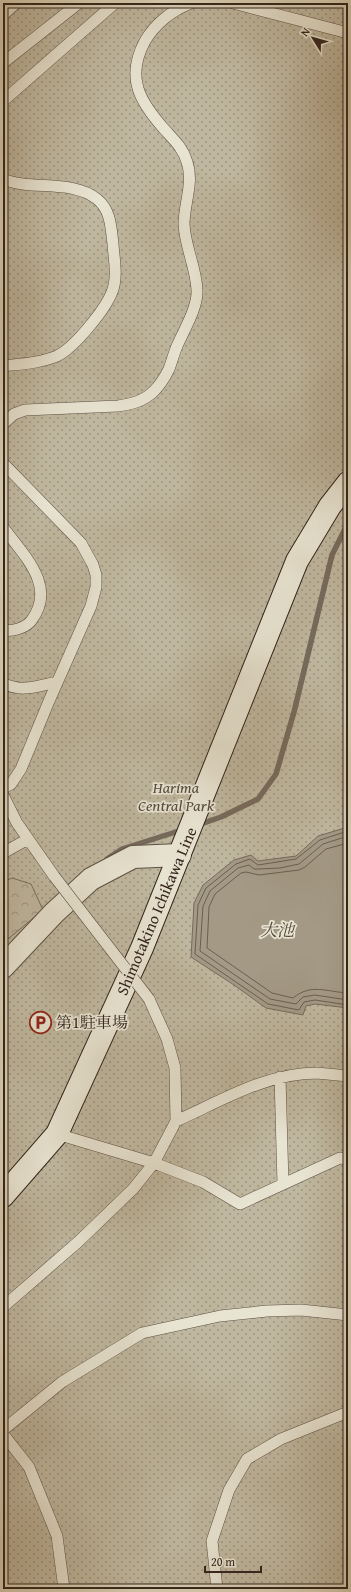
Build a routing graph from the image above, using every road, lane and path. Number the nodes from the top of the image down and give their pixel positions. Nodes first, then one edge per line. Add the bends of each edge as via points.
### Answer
1 (16, 3) edge
2 (79, 3) edge
3 (115, 3) edge
4 (190, 3) edge
5 (232, 3) edge
6 (3, 15) edge
7 (348, 33) edge
8 (3, 63) edge
9 (3, 101) edge
10 (3, 179) edge
11 (3, 366) edge
12 (3, 424) edge
13 (3, 463) edge
14 (348, 483) edge
15 (3, 528) edge
16 (5, 631) edge
17 (57, 682) junction
18 (3, 683) edge
19 (7, 786) edge
20 (3, 795) edge
21 (28, 839) junction
22 (3, 853) edge
23 (180, 855) junction
24 (3, 966) edge
25 (348, 1076) edge
26 (280, 1078) junction
27 (176, 1121) junction
28 (57, 1134) junction
29 (348, 1159) edge
30 (154, 1163) junction
31 (283, 1184) junction
32 (3, 1196) edge
33 (3, 1307) edge
34 (348, 1315) edge
35 (348, 1412) edge
36 (3, 1430) edge
37 (3, 1434) edge
38 (64, 1589) edge
39 (217, 1589) edge

1 - 6 lane
2 - 8 lane
3 - 9 lane
4 - 12 lane via 174,11 153,30 139,53 136,73 136,84 144,104 183,150 190,177 184,224 197,291 196,303 169,369 154,391 134,404 25,410 14,414
5 - 7 lane
10 - 11 lane via 88,193 104,205 111,225 115,278 112,292 103,306 83,334 66,351 41,361
13 - 17 lane via 81,543 93,565 96,587 91,606
14 - 23 main road, Shimotakino Ichikawa Line via 330,506 297,561
15 - 16 lane via 38,574 41,587 40,603 29,623 17,630
17 - 18 lane via 19,689
17 - 19 lane via 21,770
20 - 21 lane
21 - 22 lane
21 - 27 lane, bridge via 149,999 167,1039 175,1068
23 - 24 main road via 133,857 91,879
23 - 28 main road, Shimotakino Ichikawa Line via 142,948
25 - 26 lane via 317,1073
26 - 27 lane via 239,1091
26 - 31 lane
27 - 30 lane
28 - 30 lane
28 - 32 main road, Shimotakino Ichikawa Line
29 - 31 lane via 340,1158
30 - 31 lane via 203,1182 240,1204
30 - 33 lane via 133,1189 78,1242
34 - 36 lane via 300,1310 267,1311 220,1316 142,1333 62,1382
35 - 39 lane via 281,1439 247,1459 229,1490 212,1541
37 - 38 lane via 29,1467 57,1536

